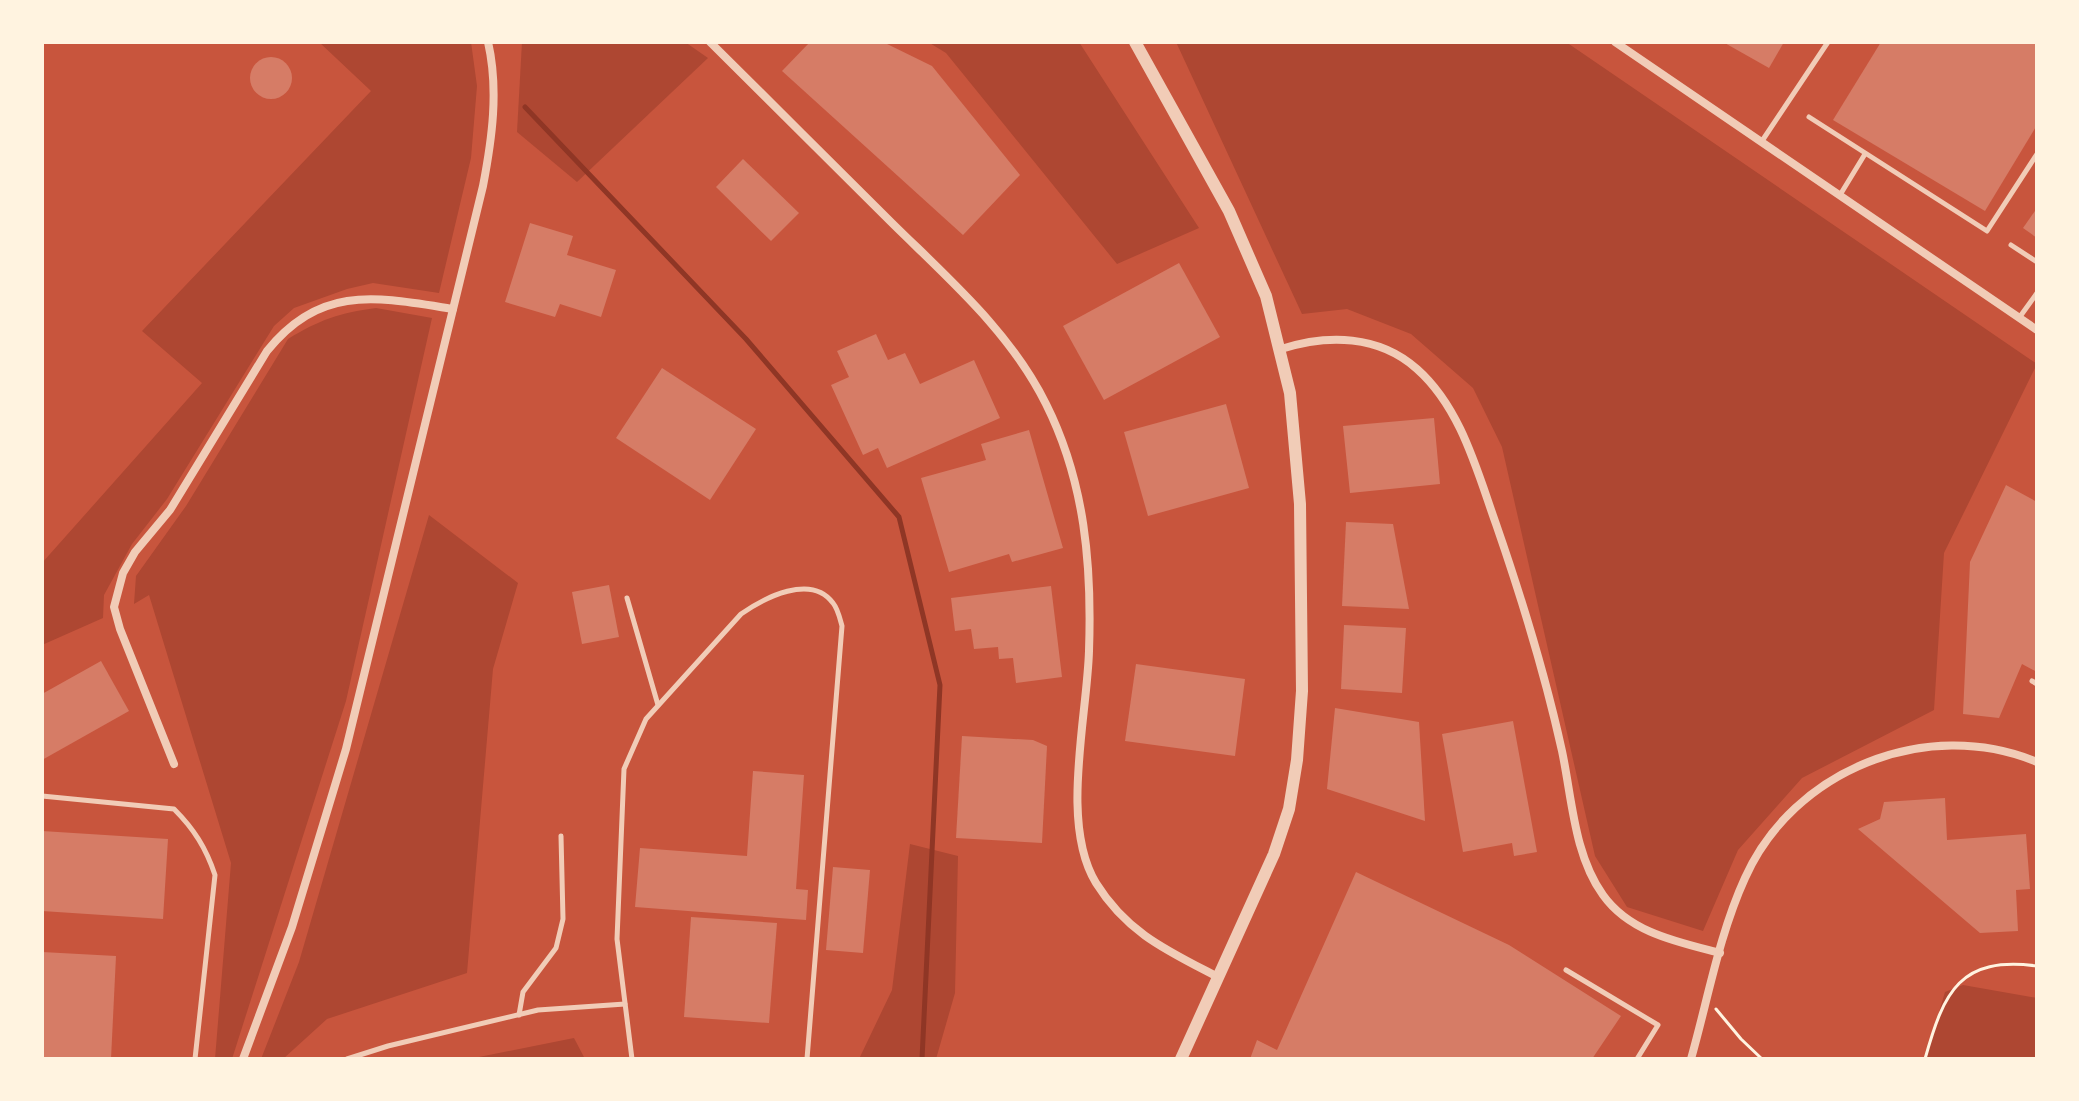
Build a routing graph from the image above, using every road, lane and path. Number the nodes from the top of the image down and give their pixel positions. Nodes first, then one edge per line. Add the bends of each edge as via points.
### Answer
1 (488, 42) edge
2 (710, 42) edge
3 (1135, 42) edge
4 (1615, 42) edge
5 (1828, 42) edge
6 (1809, 117) dead end
7 (1762, 142) junction
8 (1865, 154) junction
9 (2037, 154) edge
10 (1840, 195) junction
11 (2011, 245) dead end
12 (2037, 262) edge
13 (2037, 293) edge
14 (453, 309) junction
15 (2019, 318) junction
16 (2037, 330) edge
17 (1281, 349) junction
18 (627, 598) dead end
19 (658, 706) junction
20 (2037, 762) edge
21 (174, 764) dead end
22 (42, 796) edge
23 (561, 836) dead end
24 (1720, 953) junction
25 (2037, 966) edge
26 (1566, 970) dead end
27 (1218, 977) junction
28 (1707, 998) junction
29 (625, 1004) junction
30 (518, 1015) junction
31 (195, 1059) edge
32 (243, 1059) edge
33 (347, 1059) edge
34 (632, 1059) edge
35 (807, 1059) edge
36 (1181, 1059) edge
37 (1637, 1059) edge
38 (1691, 1059) edge
39 (1762, 1059) edge
40 (1925, 1059) edge

1 - 14 street via 494,81 491,134
2 - 27 street via 978,309 1046,404 1078,486 1086,527 1089,653 1078,801 1083,854 1095,881 1132,927
3 - 17 street via 1243,238
4 - 7 street
5 - 7 lane
6 - 8 lane
7 - 10 street
8 - 9 lane via 1987,231
8 - 10 lane
10 - 15 street
11 - 12 lane
13 - 15 lane
14 - 21 street via 363,299 333,303 283,331 170,510 135,552 114,607
14 - 32 street via 339,775 289,938
15 - 16 street
17 - 24 street via 1320,340 1360,341 1399,355 1417,368 1449,408 1517,586 1593,879 1631,922 1664,938
17 - 27 street via 1295,429 1300,504 1298,752 1280,839
18 - 19 lane
19 - 29 lane via 646,719 624,769 617,939
19 - 35 lane via 757,603 804,589 819,591 833,603 842,626 841,648
20 - 24 street via 1984,748 1942,745 1862,763 1826,782 1767,839 1745,876
22 - 31 lane via 174,809 194,829 215,875
23 - 30 lane via 563,919 556,948 523,992
24 - 28 street
25 - 40 path via 1979,967 1963,977
26 - 37 lane via 1658,1025
27 - 36 street
28 - 38 street
28 - 39 path
29 - 30 lane
29 - 34 lane
30 - 33 lane

